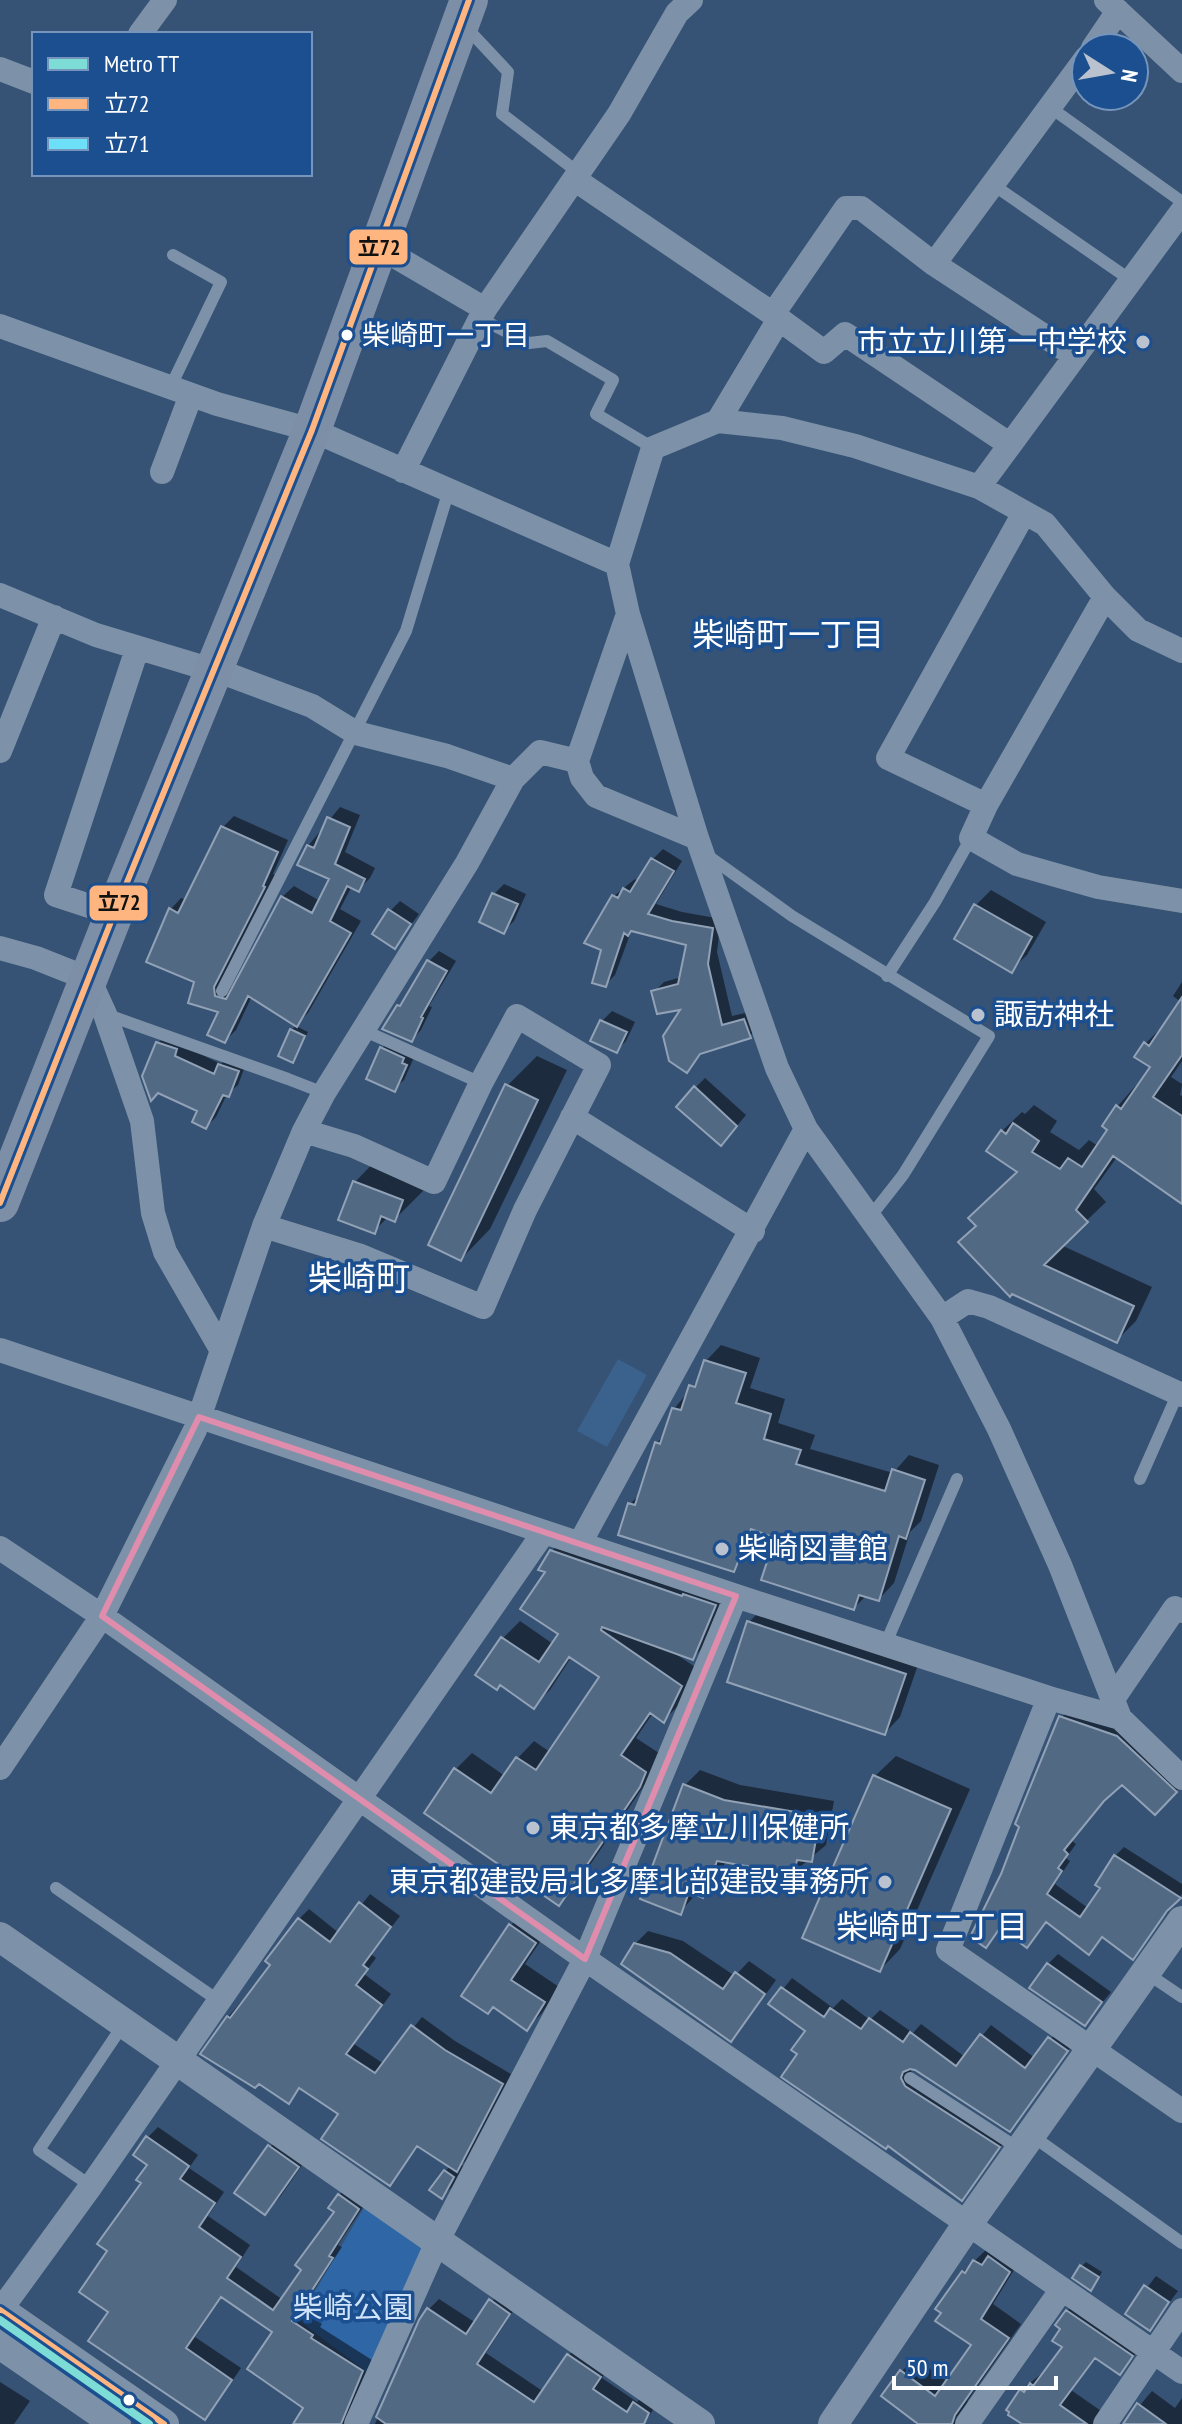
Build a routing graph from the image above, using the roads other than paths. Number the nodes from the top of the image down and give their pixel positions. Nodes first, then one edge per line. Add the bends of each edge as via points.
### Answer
1 (165, 0) edge
2 (691, 0) edge
3 (1112, 6) edge
4 (465, 11) edge
5 (141, 32) edge
6 (1100, 32) edge
7 (0, 69) edge
8 (1182, 71) edge
9 (32, 81) edge
10 (1070, 81) edge
11 (1051, 108) junction
12 (577, 177) junction
13 (992, 184) junction
14 (1182, 202) edge
15 (1182, 211) edge
16 (379, 247) junction
17 (173, 255) dead end
18 (934, 264) junction
19 (1132, 281) junction
20 (483, 314) junction
21 (776, 316) junction
22 (0, 326) edge
23 (1075, 356) junction
24 (181, 391) junction
25 (718, 421) junction
26 (312, 430) junction
27 (1009, 444) junction
28 (653, 448) junction
29 (403, 471) junction
30 (162, 472) dead end
31 (979, 487) junction
32 (449, 490) junction
33 (1024, 513) junction
34 (617, 564) junction
35 (0, 595) edge
36 (1105, 597) junction
37 (628, 614) junction
38 (54, 617) junction
39 (137, 649) junction
40 (1182, 651) edge
41 (213, 671) junction
42 (356, 733) junction
43 (0, 751) edge
44 (577, 761) junction
45 (513, 779) junction
46 (986, 805) junction
47 (971, 838) junction
48 (699, 845) junction
49 (1182, 901) edge
50 (114, 914) junction
51 (0, 948) edge
52 (887, 976) junction
53 (89, 979) junction
54 (222, 991) dead end
55 (105, 1014) junction
56 (365, 1031) junction
57 (481, 1083) junction
58 (324, 1093) junction
59 (572, 1117) junction
60 (806, 1129) junction
61 (304, 1131) junction
62 (0, 1203) edge
63 (870, 1217) junction
64 (264, 1226) junction
65 (753, 1231) junction
66 (942, 1318) junction
67 (221, 1349) junction
68 (0, 1350) edge
69 (1181, 1391) edge
70 (199, 1417) junction
71 (957, 1479) dead end
72 (1140, 1479) dead end
73 (544, 1532) junction
74 (580, 1543) junction
75 (0, 1548) edge
76 (736, 1596) junction
77 (1182, 1611) edge
78 (102, 1616) junction
79 (885, 1645) junction
80 (1049, 1698) junction
81 (1117, 1709) junction
82 (0, 1768) edge
83 (1182, 1778) edge
84 (358, 1799) junction
85 (56, 1888) dead end
86 (1182, 1921) edge
87 (0, 1937) edge
88 (585, 1959) junction
89 (1145, 1971) junction
90 (1182, 1997) edge
91 (219, 2001) junction
92 (125, 2022) junction
93 (1091, 2049) junction
94 (179, 2060) junction
95 (910, 2078) dead end
96 (1182, 2111) edge
97 (1026, 2143) junction
98 (91, 2186) junction
99 (969, 2222) junction
100 (438, 2240) junction
101 (1182, 2243) edge
102 (1062, 2289) junction
103 (0, 2310) edge
104 (1182, 2310) edge
105 (0, 2344) edge
106 (1154, 2353) junction
107 (1182, 2372) edge
108 (360, 2422) edge
109 (116, 2424) edge
110 (164, 2424) edge
111 (700, 2424) edge
112 (833, 2424) edge
113 (967, 2424) edge
114 (1105, 2424) edge

1 - 5 street
2 - 12 street via 677,13
3 - 6 street
3 - 8 street
4 - 12 lane via 508,72 502,114 575,170
4 - 16 main road
7 - 9 street
10 - 11 street
11 - 13 street
11 - 14 lane
12 - 20 street
12 - 21 street
13 - 18 street
13 - 19 lane
15 - 19 street
16 - 20 street
16 - 26 main road
17 - 24 lane via 221,282
18 - 21 street via 861,208 846,208
18 - 23 street
19 - 23 street
20 - 28 lane via 529,343 547,341 613,380 596,414
20 - 29 street
21 - 25 street
21 - 27 street via 824,352 845,334
22 - 24 street
23 - 27 street
24 - 26 street
24 - 30 street
25 - 28 street
25 - 31 street via 782,428 855,446
26 - 29 street
26 - 41 main road
27 - 31 street
28 - 34 street
29 - 32 street
31 - 33 street
32 - 34 street
32 - 42 lane via 406,631
33 - 36 street via 1045,524
33 - 46 street via 888,758
34 - 37 street
35 - 38 street
36 - 40 street via 1138,630
36 - 46 street
37 - 44 street
37 - 48 street
38 - 39 street
38 - 43 street
39 - 41 street
39 - 50 street via 56,895
41 - 42 street via 312,706
41 - 50 main road
42 - 45 street
42 - 54 lane
44 - 45 street via 540,752
44 - 48 street via 596,796
45 - 56 street
46 - 47 street
47 - 49 street via 1017,864 1098,887
47 - 52 lane
48 - 52 lane via 792,916
48 - 60 street via 777,1068
50 - 53 main road
51 - 53 street
52 - 63 lane via 989,1036 903,1175
53 - 55 street
53 - 62 main road
55 - 58 lane
55 - 67 street via 142,1121 153,1213 165,1252
56 - 57 lane
56 - 58 street
57 - 59 street via 517,1016 599,1065
57 - 61 street via 434,1182 354,1146
58 - 61 street
59 - 64 street via 483,1307 361,1256
59 - 65 street
60 - 63 street
60 - 65 street
61 - 64 street
63 - 66 street
64 - 67 street
65 - 74 street
66 - 69 street via 968,1301 989,1307
66 - 81 street via 1060,1565
67 - 70 street
68 - 70 street
69 - 72 lane
70 - 73 street
70 - 78 street
71 - 79 lane
73 - 74 street
73 - 84 street
74 - 76 street
75 - 78 street
76 - 79 street
76 - 88 street
77 - 81 street via 1175,1608
78 - 82 street
78 - 84 street
79 - 80 street
80 - 81 street
80 - 93 street via 948,1950
81 - 83 street
84 - 88 street
84 - 91 street
85 - 91 lane
86 - 89 street
87 - 92 street
88 - 99 street
88 - 100 street
89 - 90 lane
89 - 93 street
91 - 94 street
92 - 94 street
92 - 98 lane via 39,2150
93 - 96 street
93 - 97 street
94 - 98 street
94 - 100 street
95 - 97 lane
97 - 99 street
97 - 101 lane
98 - 103 street
99 - 102 street
99 - 112 street
100 - 108 street
100 - 111 street
102 - 106 street
102 - 113 street
103 - 110 street
104 - 106 street
105 - 109 street
106 - 107 street
106 - 114 street

